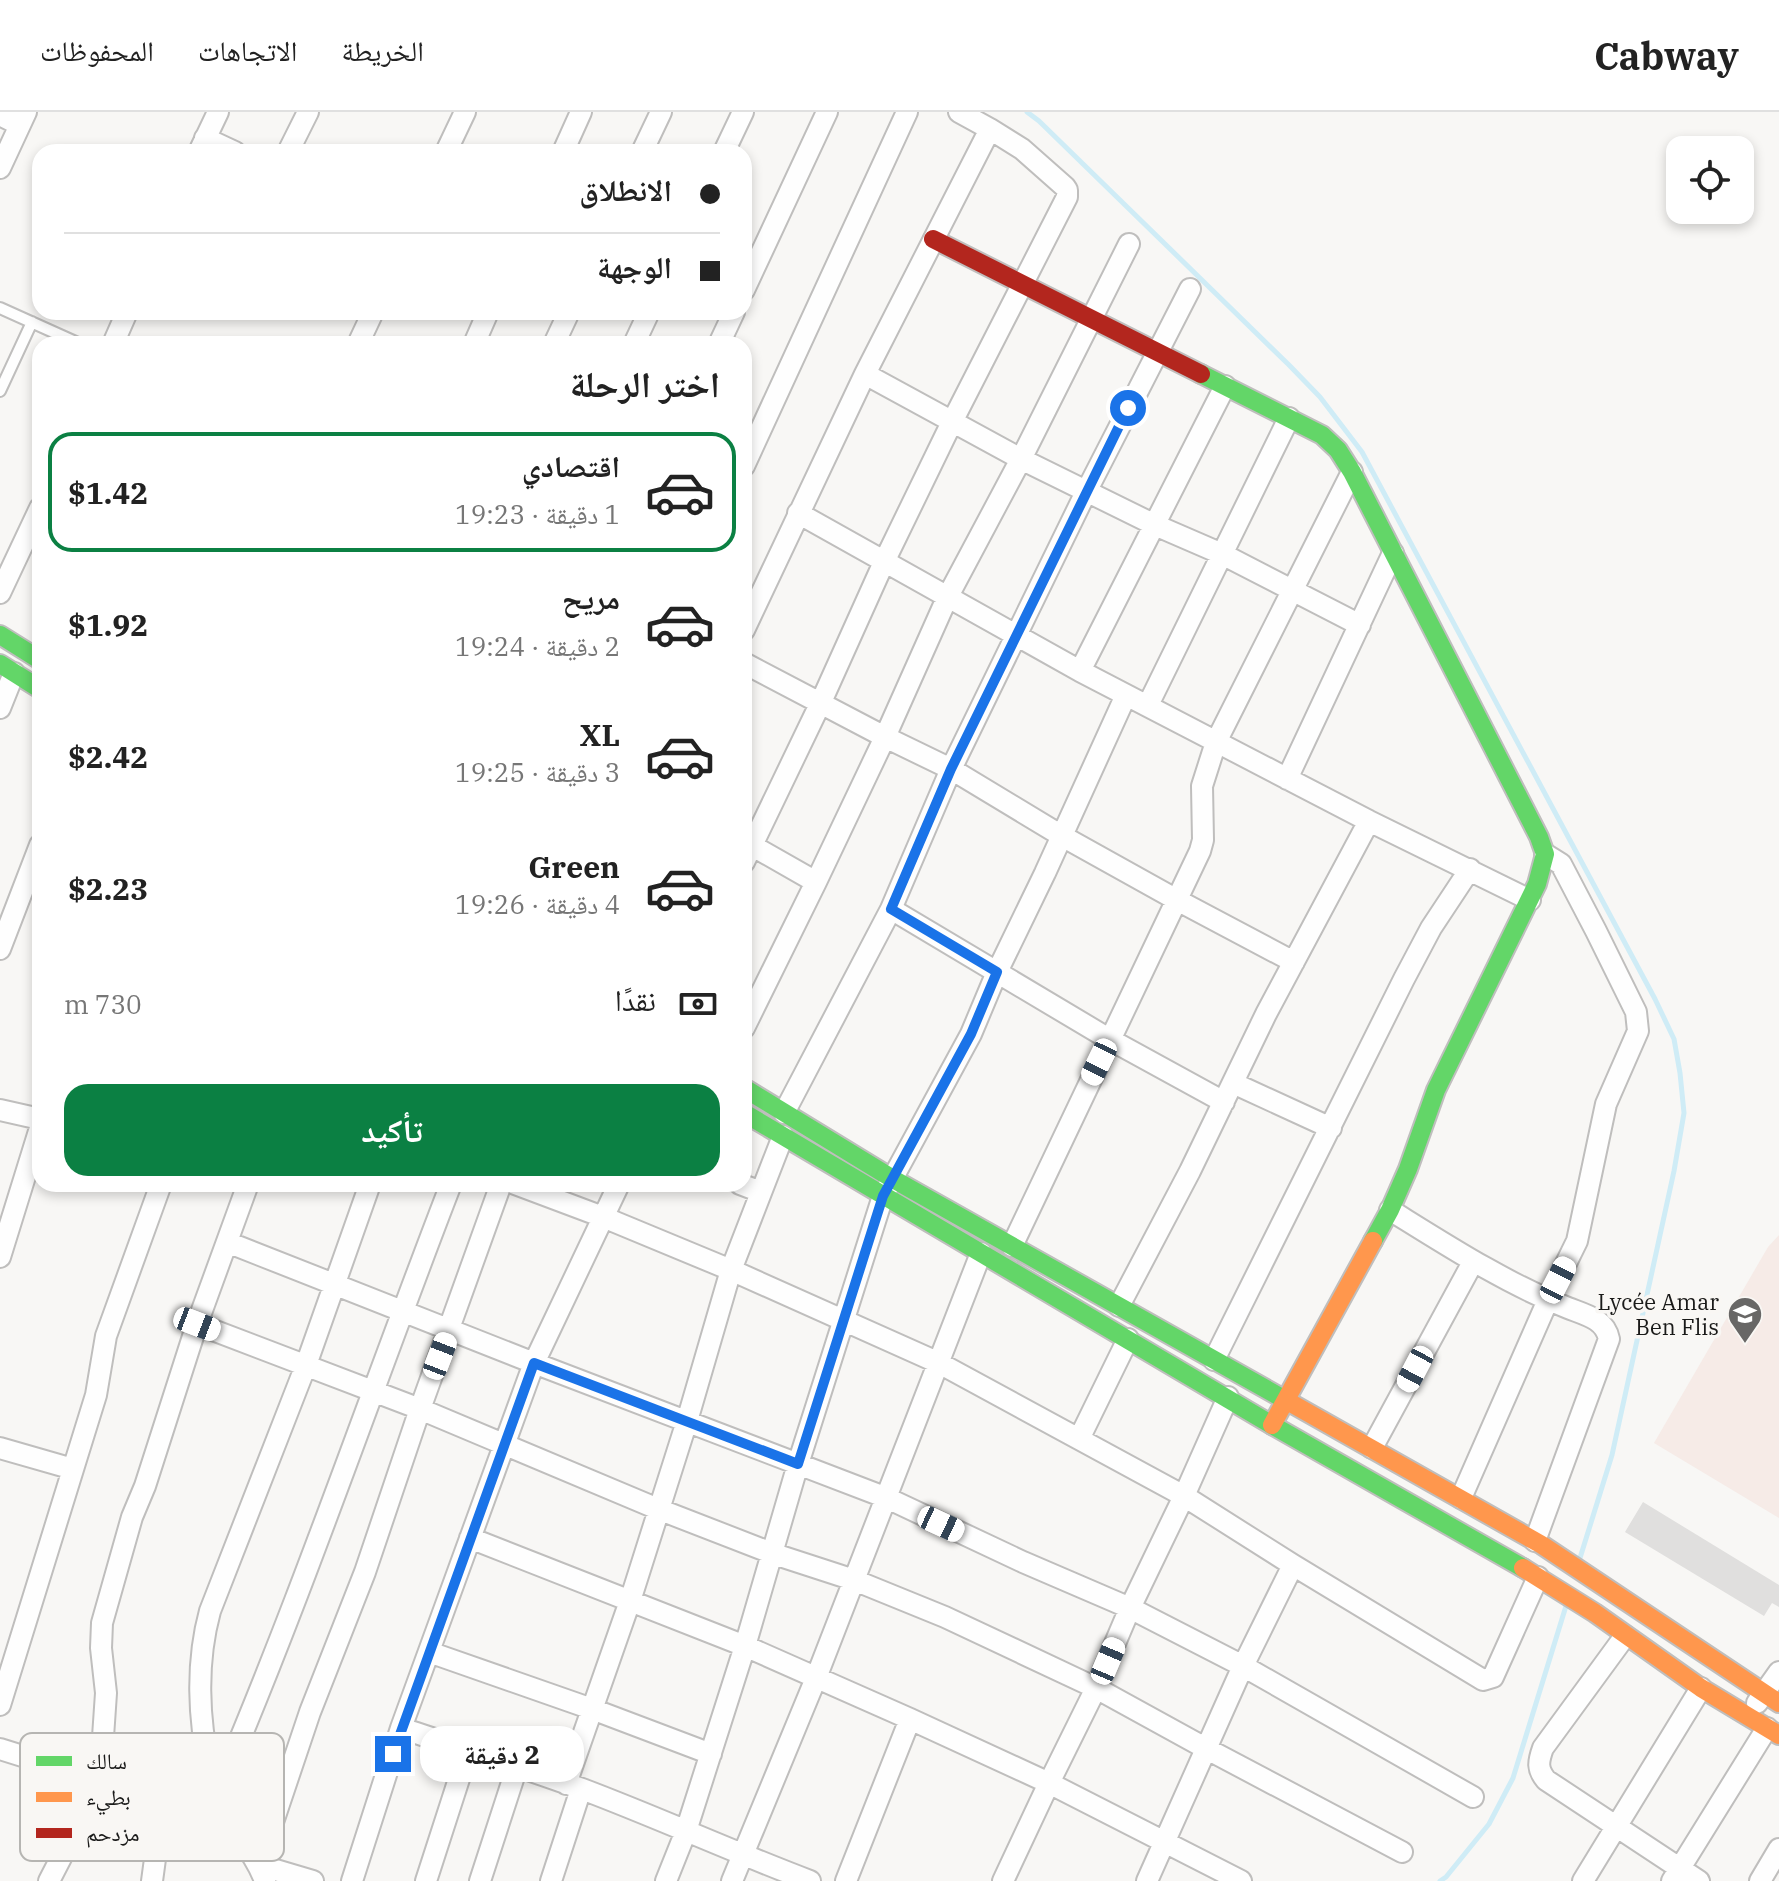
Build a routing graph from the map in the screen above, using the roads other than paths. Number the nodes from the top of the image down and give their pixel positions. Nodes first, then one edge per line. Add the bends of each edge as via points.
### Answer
1 (218, 112) edge
2 (308, 112) edge
3 (465, 112) edge
4 (581, 112) edge
5 (661, 112) edge
6 (743, 112) edge
7 (827, 112) edge
8 (907, 112) edge
9 (959, 112) edge
10 (0, 115) edge
11 (23, 118) edge
12 (990, 129) junction
13 (202, 144) edge
14 (292, 144) edge
15 (450, 144) edge
16 (567, 144) edge
17 (646, 144) edge
18 (728, 144) edge
19 (0, 168) edge
20 (933, 239) junction
21 (1129, 244) dead end
22 (752, 273) edge
23 (1022, 285) junction
24 (1190, 289) dead end
25 (0, 308) edge
26 (1090, 319) junction
27 (32, 322) junction
28 (63, 336) edge
29 (1156, 352) junction
30 (865, 374) junction
31 (1225, 386) junction
32 (0, 391) edge
33 (1289, 418) junction
34 (952, 422) junction
35 (752, 449) edge
36 (1021, 459) junction
37 (1352, 472) junction
38 (1086, 492) junction
39 (798, 513) junction
40 (32, 525) edge
41 (1155, 525) junction
42 (1393, 553) junction
43 (1222, 554) junction
44 (884, 562) junction
45 (1293, 590) junction
46 (0, 593) edge
47 (947, 598) junction
48 (752, 613) edge
49 (1360, 625) junction
50 (0, 635) edge
51 (1017, 636) junction
52 (32, 655) edge
53 (752, 667) edge
54 (7, 668) edge
55 (1080, 671) junction
56 (32, 684) edge
57 (1126, 695) junction
58 (821, 702) junction
59 (1148, 705) junction
60 (0, 708) edge
61 (885, 737) junction
62 (1216, 742) junction
63 (951, 769) junction
64 (1287, 779) junction
65 (1369, 821) junction
66 (1062, 836) junction
67 (752, 839) edge
68 (752, 851) edge
69 (1545, 854) junction
70 (32, 865) edge
71 (1470, 869) junction
72 (816, 882) junction
73 (1177, 900) junction
74 (1530, 900) junction
75 (891, 909) junction
76 (1, 941) edge
77 (1294, 962) junction
78 (997, 972) junction
79 (752, 1012) edge
80 (1109, 1039) junction
81 (1228, 1092) junction
82 (752, 1093) edge
83 (0, 1110) edge
84 (784, 1113) junction
85 (32, 1117) edge
86 (752, 1118) edge
87 (1331, 1128) junction
88 (783, 1136) junction
89 (32, 1154) edge
90 (888, 1187) junction
91 (752, 1189) edge
92 (158, 1192) edge
93 (245, 1192) edge
94 (367, 1192) edge
95 (448, 1192) edge
96 (498, 1192) edge
97 (536, 1192) edge
98 (615, 1192) edge
99 (761, 1192) junction
100 (1390, 1210) junction
101 (603, 1217) junction
102 (227, 1242) junction
103 (1012, 1246) junction
104 (981, 1253) junction
105 (0, 1257) edge
106 (1473, 1262) junction
107 (731, 1270) junction
108 (334, 1283) junction
109 (1548, 1300) junction
110 (1119, 1306) junction
111 (402, 1310) junction
112 (844, 1320) junction
113 (197, 1324) junction
114 (450, 1329) junction
115 (1128, 1339) junction
116 (1214, 1360) junction
117 (534, 1363) junction
118 (939, 1363) junction
119 (306, 1365) junction
120 (373, 1391) junction
121 (1228, 1397) junction
122 (1287, 1401) junction
123 (420, 1409) junction
124 (687, 1421) junction
125 (1272, 1425) junction
126 (1079, 1439) junction
127 (505, 1444) junction
128 (0, 1448) edge
129 (1372, 1448) junction
130 (798, 1464) junction
131 (73, 1469) junction
132 (1184, 1496) junction
133 (887, 1498) junction
134 (1461, 1498) junction
135 (658, 1509) junction
136 (470, 1538) junction
137 (1538, 1543) junction
138 (774, 1554) junction
139 (1293, 1565) junction
140 (854, 1580) junction
141 (1543, 1581) junction
142 (630, 1601) junction
143 (1130, 1608) junction
144 (1625, 1636) junction
145 (745, 1646) junction
146 (429, 1652) junction
147 (1243, 1666) junction
148 (1779, 1672) edge
149 (816, 1678) junction
150 (1096, 1688) junction
151 (1701, 1688) junction
152 (1772, 1698) edge
153 (0, 1705) edge
154 (592, 1709) junction
155 (1748, 1716) junction
156 (910, 1719) junction
157 (401, 1728) junction
158 (1773, 1731) edge
159 (103, 1733) edge
160 (204, 1733) edge
161 (244, 1733) edge
162 (0, 1749) edge
163 (1207, 1749) junction
164 (468, 1751) junction
165 (711, 1754) junction
166 (20, 1755) edge
167 (517, 1767) junction
168 (1049, 1783) junction
169 (574, 1786) junction
170 (284, 1789) edge
171 (1473, 1797) dead end
172 (1617, 1827) junction
173 (686, 1831) junction
174 (1164, 1842) junction
175 (1779, 1849) edge
176 (1402, 1852) dead end
177 (743, 1856) junction
178 (59, 1861) edge
179 (155, 1861) edge
180 (260, 1868) edge
181 (1676, 1875) edge
182 (49, 1881) edge
183 (152, 1881) edge
184 (313, 1881) edge
185 (352, 1881) edge
186 (426, 1881) edge
187 (480, 1881) edge
188 (551, 1881) edge
189 (666, 1881) edge
190 (732, 1881) edge
191 (810, 1881) edge
192 (846, 1881) edge
193 (1003, 1881) edge
194 (1147, 1881) edge
195 (1241, 1881) edge
196 (1583, 1881) edge
197 (1699, 1881) edge
198 (1760, 1881) edge

1 - 13 street
2 - 14 street
3 - 15 street
4 - 16 street
5 - 17 street
6 - 18 street
7 - 22 street
8 - 35 street
9 - 12 street
10 - 11 street
11 - 19 street
12 - 20 street
12 - 23 street via 1030,155 1067,190
20 - 23 main road
20 - 30 street
21 - 26 street
23 - 26 main road
23 - 34 street
24 - 29 street
25 - 27 lane
26 - 29 main road
26 - 36 street
27 - 28 lane
27 - 32 lane
29 - 31 main road
29 - 38 street
30 - 34 street
30 - 39 street
31 - 33 main road
31 - 41 street
33 - 37 main road via 1322,435
33 - 43 street
34 - 36 street
34 - 44 street
36 - 38 street
36 - 47 street
37 - 42 main road
37 - 45 street
38 - 41 street
38 - 51 street
39 - 44 street
39 - 48 street
40 - 46 street
41 - 43 street
41 - 55 street
42 - 49 street
42 - 69 main road
43 - 45 street
43 - 59 street
44 - 47 street
44 - 58 street
45 - 49 street
45 - 62 street
47 - 51 street
47 - 61 street
49 - 64 street
50 - 52 main road
51 - 55 street
51 - 63 street
53 - 58 street
54 - 56 main road
54 - 60 street
55 - 57 street
57 - 59 street
57 - 66 street
58 - 61 street
58 - 67 street
59 - 62 street
61 - 63 street
61 - 72 street
62 - 64 street
62 - 73 street via 1202,786 1203,840
63 - 66 street
63 - 75 street
64 - 65 street
65 - 71 street
65 - 77 street
66 - 73 street
66 - 78 street
68 - 72 street
69 - 74 main road
69 - 109 street via 1561,864 1636,1012 1638,1031 1606,1104 1577,1241
70 - 76 street
71 - 74 street
71 - 87 street via 1431,928
72 - 79 street
73 - 77 street
73 - 80 street
74 - 100 main road via 1436,1090
75 - 78 street
75 - 84 street
77 - 81 street
78 - 80 street
78 - 90 street via 971,1034
80 - 81 street
80 - 103 street
81 - 87 street
81 - 110 street
82 - 84 main road
83 - 85 street
84 - 90 main road
86 - 88 main road
87 - 116 street
88 - 90 main road
88 - 99 street
89 - 105 street
90 - 103 main road
90 - 104 main road
90 - 112 street
91 - 99 street
92 - 131 street via 106,1336 96,1395
93 - 102 street
94 - 108 street
95 - 111 street
96 - 114 street
97 - 101 street
98 - 101 street
99 - 107 street
100 - 106 street
100 - 122 main road
101 - 107 street
101 - 117 street
102 - 108 street
102 - 113 street
103 - 110 main road
104 - 115 main road
104 - 118 street
106 - 109 street
106 - 129 street
107 - 112 street
107 - 124 street
108 - 111 street
108 - 119 street
109 - 134 street
109 - 137 street via 1598,1320 1609,1339
110 - 116 main road
111 - 114 street
111 - 120 street
112 - 118 street
112 - 130 street
113 - 119 street
113 - 159 street via 102,1623
114 - 117 street
114 - 123 street
115 - 121 main road
115 - 126 street
116 - 122 main road
117 - 124 street
117 - 127 street
118 - 126 street
118 - 133 street
119 - 120 street
119 - 160 street via 210,1611 200,1667
120 - 123 street
120 - 161 street
121 - 125 main road
121 - 132 street
122 - 125 main road
122 - 129 main road
123 - 127 street
123 - 170 street
124 - 130 street
124 - 135 street
125 - 141 main road
126 - 132 street
127 - 135 street
127 - 136 street
128 - 131 street
129 - 134 main road
130 - 133 street
130 - 138 street
131 - 153 street
132 - 139 street
132 - 143 street
133 - 140 street
133 - 143 street
134 - 137 main road
135 - 138 street
135 - 142 street
136 - 142 street
136 - 146 street
137 - 152 main road
138 - 140 street
138 - 145 street
139 - 141 street via 1483,1680 1493,1677
139 - 147 street
140 - 149 street
140 - 150 street
141 - 144 main road
142 - 145 street
142 - 154 street
143 - 147 street
143 - 150 street
144 - 151 main road
144 - 172 street via 1538,1761 1546,1780
145 - 149 street
145 - 165 street
146 - 154 street
146 - 157 street
147 - 163 street
147 - 171 street
148 - 152 street
149 - 156 street
149 - 177 street
150 - 163 street
150 - 168 street
151 - 155 main road
151 - 172 street
152 - 155 street
154 - 165 street
154 - 169 street
155 - 158 main road
156 - 168 street
156 - 192 street
157 - 164 street
157 - 185 street
158 - 181 street
162 - 166 street
163 - 174 street
163 - 176 street
164 - 167 street
164 - 186 street
165 - 173 street
167 - 169 street
167 - 187 street
168 - 174 street
168 - 193 street
169 - 173 street
169 - 188 street
172 - 181 street
172 - 196 street
173 - 177 street
173 - 189 street
174 - 194 street
174 - 195 street
175 - 198 street
177 - 190 street
177 - 191 street
178 - 182 street
179 - 183 street
180 - 184 street
181 - 197 street

